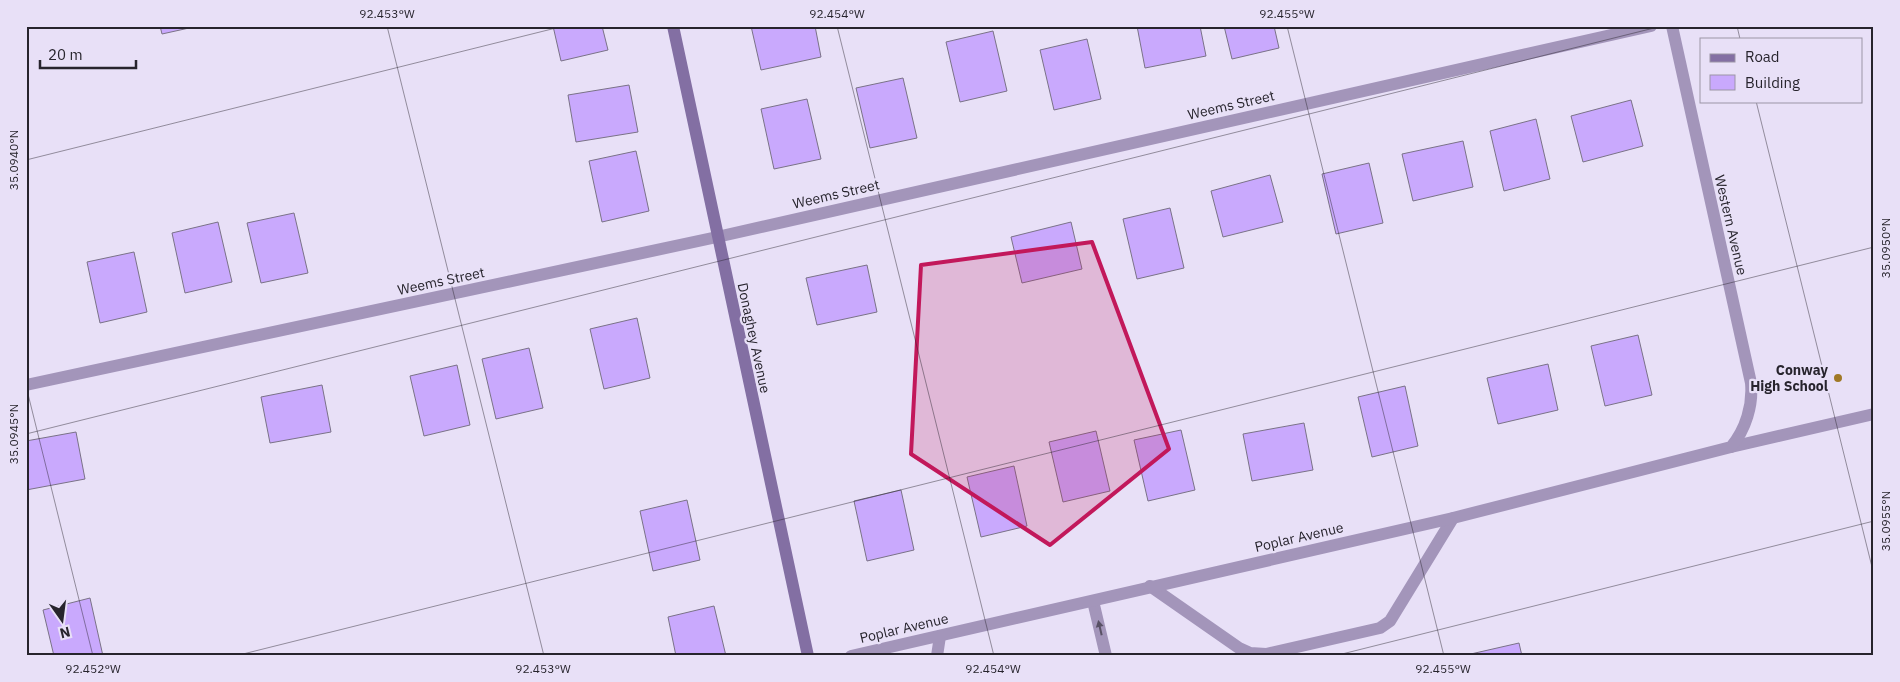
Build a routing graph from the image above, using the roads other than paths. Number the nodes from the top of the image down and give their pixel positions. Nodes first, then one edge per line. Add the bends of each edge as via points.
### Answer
1 (673, 26) edge
2 (1651, 26) edge
3 (1672, 26) edge
4 (717, 237) junction
5 (26, 385) edge
6 (1874, 414) edge
7 (1732, 447) junction
8 (1453, 518) junction
9 (1150, 586) junction
10 (1093, 601) junction
11 (940, 636) junction
12 (808, 656) edge
13 (851, 656) edge
14 (937, 656) edge
15 (1106, 656) edge

1 - 4 street, Donaghey Avenue
2 - 4 street, Weems Street
3 - 7 street, Western Avenue via 1751,382 1750,408
4 - 5 street, Weems Street
4 - 12 street, Donaghey Avenue
6 - 7 street, Poplar Avenue
7 - 8 street, Poplar Avenue
8 - 9 street, Poplar Avenue
8 - 9 street via 1390,621 1380,628 1276,652 1250,654
9 - 10 street, Poplar Avenue
10 - 11 street, Poplar Avenue
15 -> 10 street
11 - 13 street, Poplar Avenue
11 - 14 street

